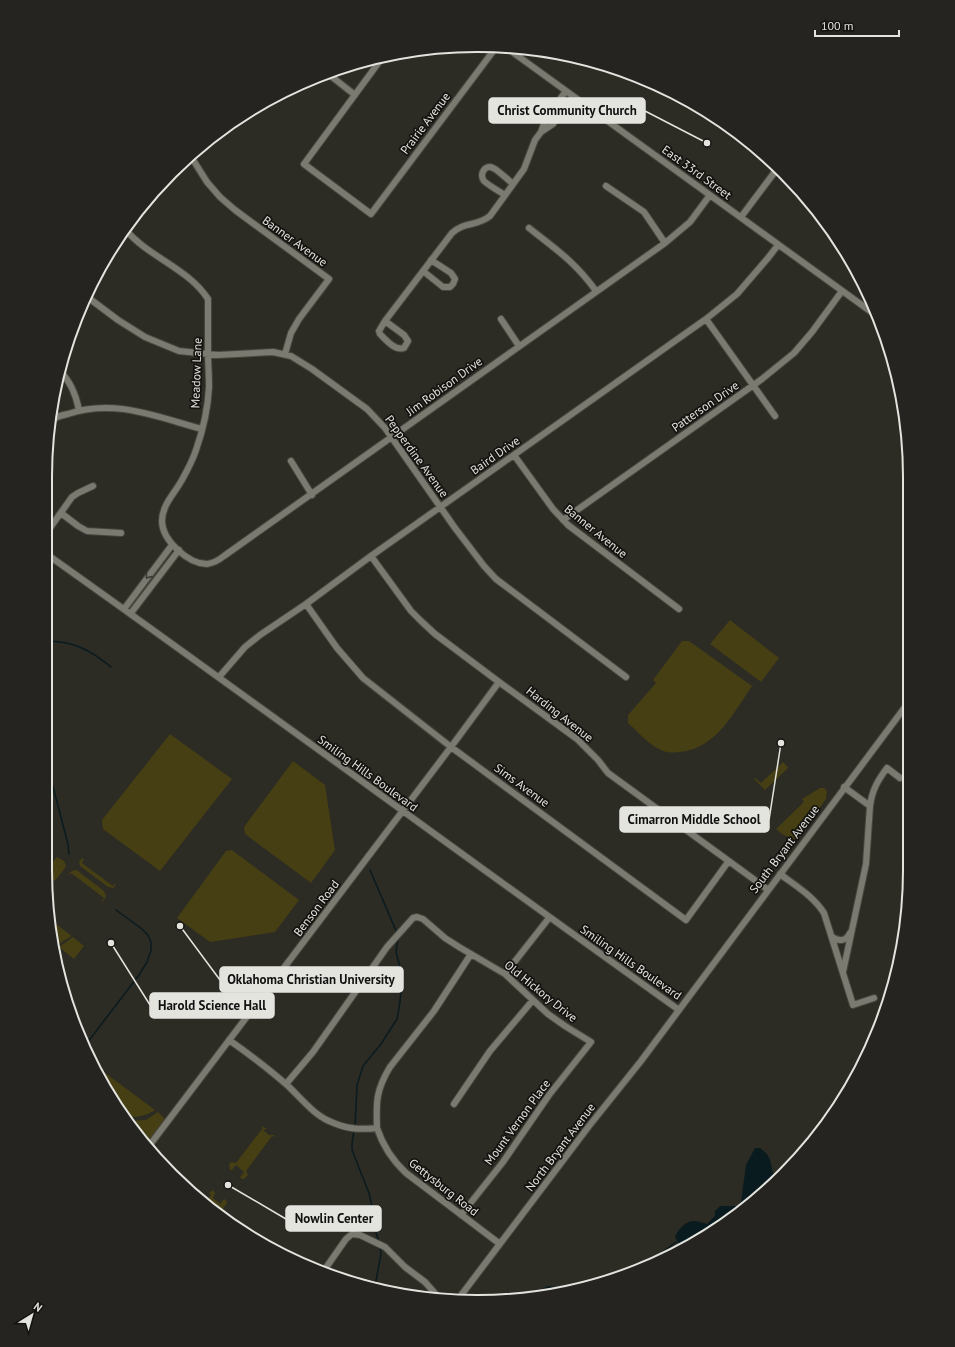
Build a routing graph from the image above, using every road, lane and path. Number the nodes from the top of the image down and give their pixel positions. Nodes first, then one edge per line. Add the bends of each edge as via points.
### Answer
1 (493, 53) edge
2 (515, 54) edge
3 (378, 64) edge
4 (333, 78) edge
5 (566, 91) junction
6 (355, 95) junction
7 (573, 96) junction
8 (548, 116) junction
9 (555, 121) junction
10 (541, 132) junction
11 (194, 161) edge
12 (774, 173) edge
13 (513, 184) junction
14 (606, 186) dead end
15 (505, 195) junction
16 (710, 195) junction
17 (741, 217) junction
18 (529, 228) dead end
19 (129, 234) edge
20 (665, 243) junction
21 (778, 245) junction
22 (431, 260) junction
23 (423, 271) junction
24 (596, 291) junction
25 (842, 291) junction
26 (91, 300) edge
27 (869, 310) edge
28 (501, 319) dead end
29 (706, 319) junction
30 (385, 321) junction
31 (519, 346) junction
32 (208, 354) junction
33 (285, 354) junction
34 (64, 376) edge
35 (753, 385) junction
36 (79, 410) junction
37 (775, 416) dead end
38 (57, 418) edge
39 (202, 429) junction
40 (392, 437) junction
41 (514, 455) junction
42 (291, 461) dead end
43 (93, 486) dead end
44 (312, 495) junction
45 (440, 507) junction
46 (61, 513) junction
47 (563, 520) junction
48 (52, 525) edge
49 (121, 532) dead end
50 (172, 545) junction
51 (179, 550) junction
52 (371, 556) junction
53 (52, 558) edge
54 (306, 604) junction
55 (124, 608) junction
56 (679, 609) dead end
57 (131, 613) junction
58 (219, 677) junction
59 (626, 677) dead end
60 (498, 682) junction
61 (903, 710) edge
62 (451, 747) junction
63 (900, 778) dead end
64 (844, 787) junction
65 (870, 806) junction
66 (402, 811) junction
67 (728, 862) junction
68 (780, 874) junction
69 (768, 889) junction
70 (549, 918) junction
71 (852, 931) junction
72 (832, 937) junction
73 (471, 954) junction
74 (843, 972) junction
75 (505, 974) junction
76 (874, 998) dead end
77 (533, 1000) junction
78 (679, 1010) junction
79 (229, 1040) junction
80 (591, 1042) joint
81 (286, 1084) junction
82 (454, 1104) dead end
83 (377, 1128) junction
84 (152, 1143) edge
85 (461, 1215) junction
86 (500, 1244) junction
87 (326, 1267) edge
88 (434, 1292) edge
89 (462, 1294) edge

1 - 6 street, Prairie Avenue via 371,214 304,164
2 - 5 street, East 33rd Street
3 - 6 street
4 - 6 street
5 - 7 street, East 33rd Street
5 - 8 street
7 - 9 street
7 - 16 street, East 33rd Street
8 - 9 street
8 - 10 street
9 - 10 street
10 - 13 street via 535,140 524,169
11 - 33 street, Banner Avenue via 220,197 329,279 299,319 291,333
12 - 17 street
13 - 15 street
13 - 15 street via 493,168 484,169 484,181
14 - 20 street via 644,212
15 - 22 street via 483,222 456,229
16 - 17 street, East 33rd Street
16 - 20 street, Jim Robison Drive via 690,222
17 - 21 street, East 33rd Street
18 - 24 street via 567,258
19 - 32 street, Meadow Lane via 151,253 201,288 208,299
20 - 24 street, Jim Robison Drive
21 - 25 street, East 33rd Street
21 - 29 street, Baird Drive via 737,294
22 - 23 street
22 - 23 street via 451,273 455,279 453,284 450,287 443,287
23 - 30 street
24 - 31 street, Jim Robison Drive
25 - 27 street, East 33rd Street
25 - 35 street, Patterson Drive via 794,353
26 - 32 street, Pepperdine Avenue via 145,337 179,351
28 - 31 street
29 - 35 street
29 - 41 street, Baird Drive
30 - 30 street via 406,337 408,341 404,348 395,348 380,334 379,331
31 - 40 street, Jim Robison Drive
32 - 33 street, Pepperdine Avenue via 265,351
32 - 39 street, Meadow Lane via 209,388
33 - 40 street, Pepperdine Avenue via 312,368 367,409
34 - 36 street via 76,396
35 - 37 street
35 - 47 street, Patterson Drive
36 - 38 street
36 - 39 street via 101,407 124,408
39 - 50 street, Meadow Lane via 196,451 162,516 163,529
40 - 44 street, Jim Robison Drive
40 - 45 street, Pepperdine Avenue
41 - 45 street, Baird Drive
41 - 47 street, Banner Avenue
42 - 44 street
43 - 46 street via 75,495
44 - 51 street, Jim Robison Drive via 217,561 207,564 198,562
45 - 52 street, Baird Drive
45 - 59 street, Pepperdine Avenue via 473,553 496,578
46 - 48 street
46 - 49 street via 87,531
47 - 56 street, Banner Avenue
50 - 51 street, Jim Robison Drive
50 -> 55 street
51 - 57 street
52 - 54 street, Baird Drive
52 - 60 street, Harding Avenue via 421,622
53 - 55 street, Smiling Hills Boulevard
54 - 58 street, Baird Drive via 245,647
54 - 62 street, Sims Avenue via 337,648 363,678
55 - 57 street, Smiling Hills Boulevard
57 - 58 street, Smiling Hills Boulevard
58 - 66 street, Smiling Hills Boulevard
60 - 62 street, Benson Road
60 - 67 street, Harding Avenue via 577,739 608,773
61 - 64 street, South Bryant Avenue
62 - 66 street, Benson Road
62 - 67 street, Sims Avenue via 686,920
63 - 65 street via 887,768 877,781
64 - 65 street
64 - 68 street, South Bryant Avenue
65 - 71 street via 866,864
66 - 70 street, Smiling Hills Boulevard
66 - 79 street, Benson Road
67 - 69 street, Harding Avenue
68 - 69 street, South Bryant Avenue
68 - 72 street via 818,904 824,913
69 - 78 street, South Bryant Avenue
70 - 75 street
70 - 78 street, Smiling Hills Boulevard
71 - 72 street via 842,941
71 - 74 street
72 - 74 street
73 - 75 street, Old Hickory Drive
73 - 81 street, Old Hickory Drive via 417,916 387,948 317,1047
73 - 83 street via 434,1011 385,1075 376,1102
74 - 76 street via 854,1004
75 - 77 street, Old Hickory Drive
77 - 80 street, Old Hickory Drive
77 - 82 street via 490,1051
78 - 86 street, North Bryant Avenue
79 - 81 street
79 - 84 street, Benson Road
80 - 85 street, Mount Vernon Place
81 - 83 street via 328,1120 358,1130
83 - 85 street, Gettysburg Road via 388,1153 399,1167
85 - 86 street, Gettysburg Road
86 - 89 street, North Bryant Avenue
87 - 88 street via 346,1239 356,1234 385,1246

